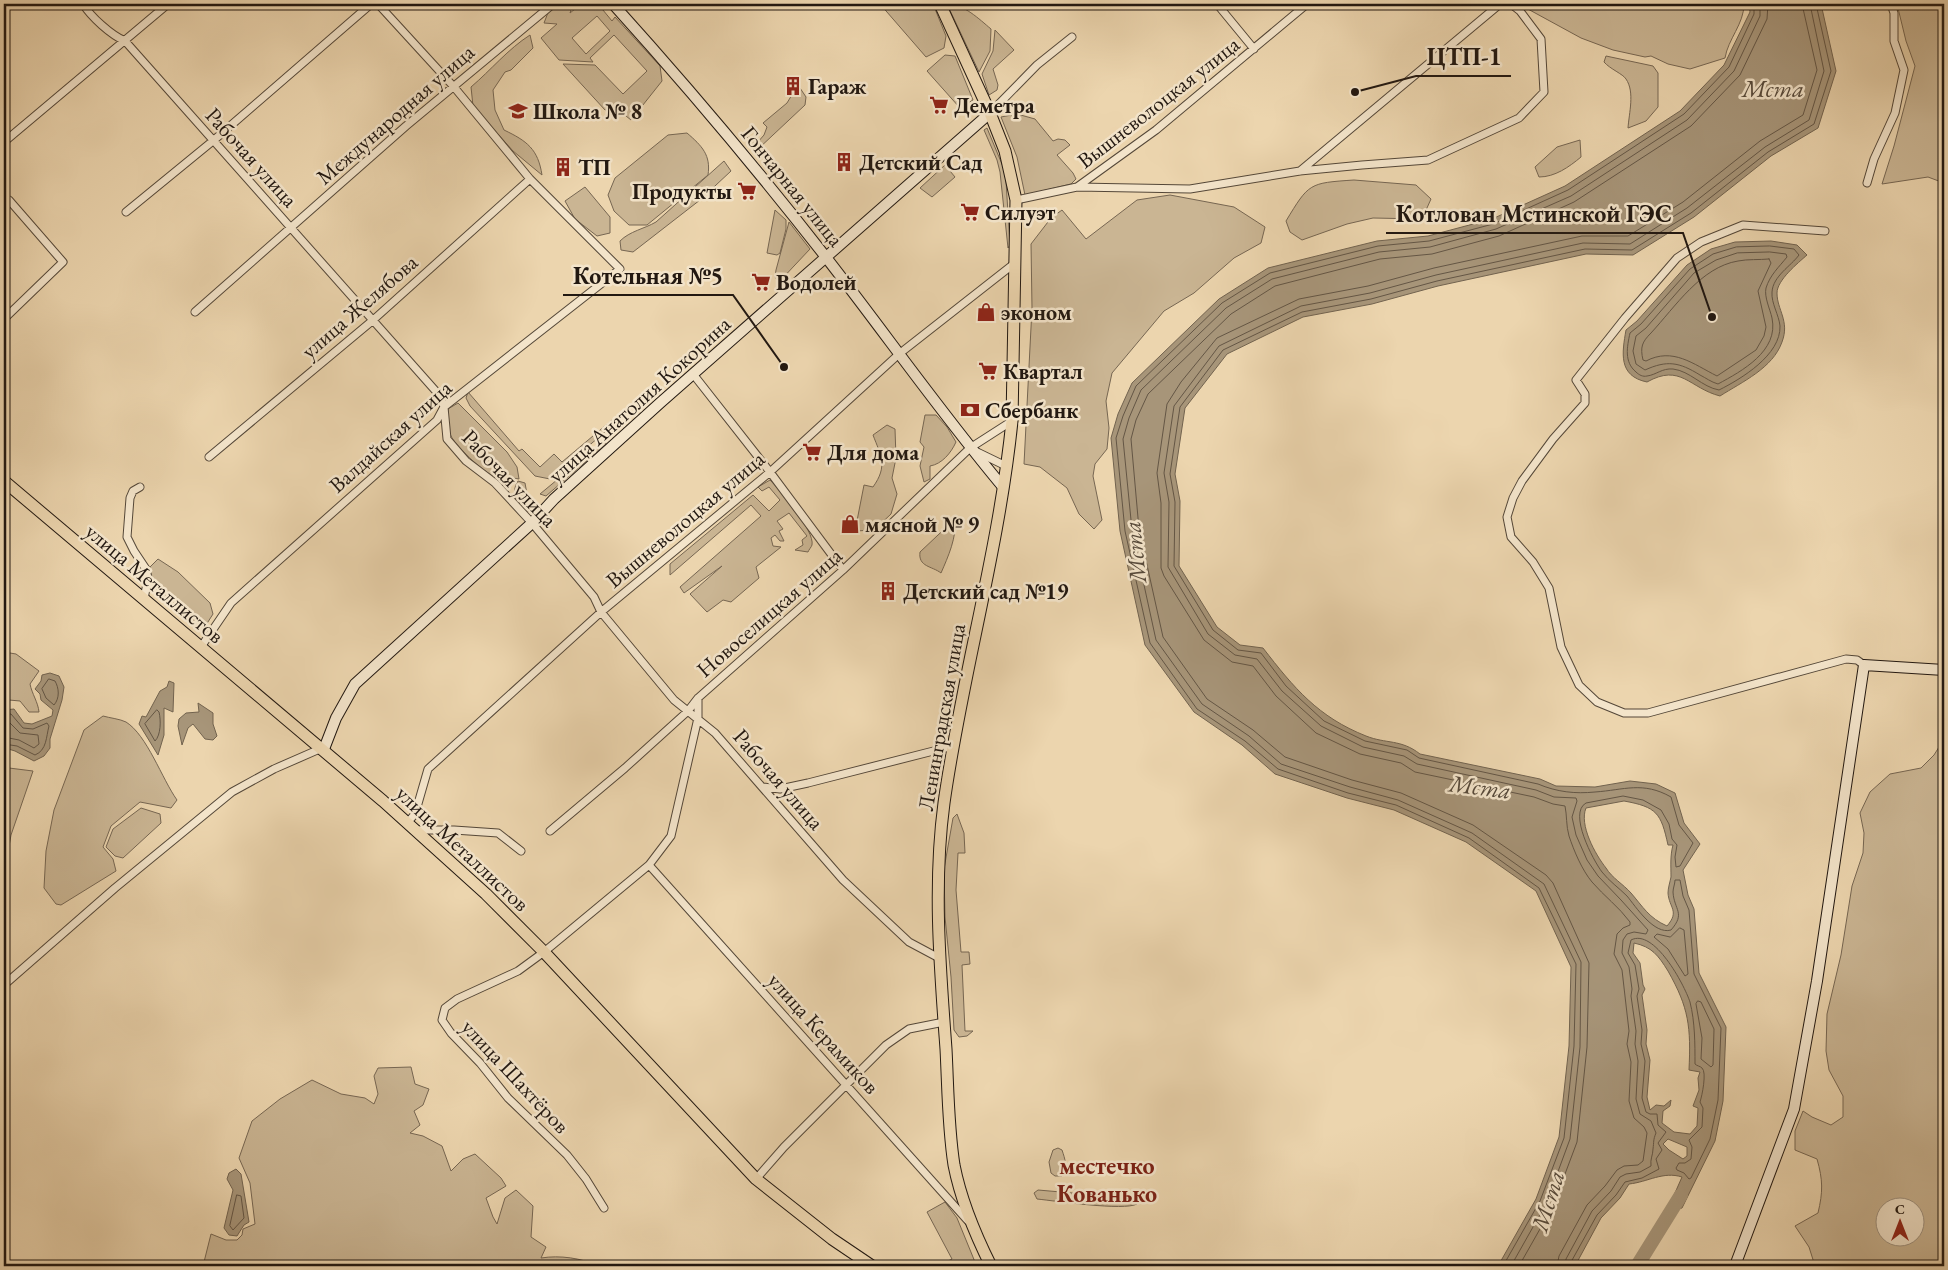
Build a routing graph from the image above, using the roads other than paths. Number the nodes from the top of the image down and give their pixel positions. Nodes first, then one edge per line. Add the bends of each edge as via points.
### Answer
1 (83, 4) edge
2 (168, 4) edge
3 (371, 4) edge
4 (378, 4) edge
5 (553, 4) edge
6 (613, 4) edge
7 (940, 4) edge
8 (1217, 4) edge
9 (1308, 4) edge
10 (1500, 4) edge
11 (1511, 4) edge
12 (1891, 4) edge
13 (1072, 37) dead end
14 (125, 41) junction
15 (1254, 49) junction
16 (454, 87) junction
17 (990, 113) junction
18 (214, 140) junction
19 (4, 142) edge
20 (1300, 172) junction
21 (530, 178) junction
22 (1867, 183) dead end
23 (1077, 187) junction
24 (9, 200) dead end
25 (1016, 200) junction
26 (126, 212) dead end
27 (291, 227) junction
28 (1825, 231) dead end
29 (826, 258) junction
30 (1015, 263) junction
31 (195, 312) dead end
32 (4, 319) edge
33 (372, 320) junction
34 (899, 354) junction
35 (693, 374) junction
36 (444, 408) junction
37 (1012, 421) junction
38 (970, 448) junction
39 (209, 457) dead end
40 (1006, 466) junction
41 (770, 472) junction
42 (4, 481) edge
43 (140, 487) dead end
44 (1004, 487) junction
45 (532, 523) junction
46 (844, 570) junction
47 (144, 599) junction
48 (600, 612) junction
49 (202, 647) junction
50 (1864, 664) junction
51 (1944, 670) edge
52 (698, 698) junction
53 (688, 711) junction
54 (698, 718) junction
55 (953, 746) junction
56 (323, 749) junction
57 (763, 787) junction
58 (411, 826) junction
59 (550, 831) dead end
60 (521, 851) dead end
61 (649, 864) junction
62 (544, 952) junction
63 (939, 958) junction
64 (4, 985) edge
65 (944, 1022) junction
66 (846, 1084) junction
67 (756, 1179) junction
68 (604, 1208) dead end
69 (971, 1225) junction
70 (872, 1266) edge
71 (991, 1266) edge
72 (1734, 1266) edge

1 - 14 street, Рабочая улица via 114,36
2 - 14 street
3 - 18 street
4 - 16 street
5 - 16 street, Международная улица
6 - 29 street, Гончарная улица via 751,162
7 - 17 main road, Ленинградская улица
8 - 15 street
9 - 15 street, Вышневолоцкая улица
10 - 20 street
11 - 20 street via 1541,39 1544,92 1518,118 1428,160
12 - 22 street via 1894,42 1904,70 1895,113
13 - 17 street, улица Анатолия Кокорина via 1037,65
14 - 18 street, Рабочая улица
14 - 19 street
15 - 23 street, Вышневолоцкая улица via 1156,130
16 - 21 street
16 - 27 street, Международная улица
17 - 25 main road, Ленинградская улица via 1005,151
17 - 29 street, улица Анатолия Кокорина
18 - 26 street
18 - 27 street, Рабочая улица
20 - 23 street via 1190,189
21 - 33 street, улица Желябова
21 - 36 street, Валдайская улица via 620,269
23 - 25 street, Вышневолоцкая улица
24 - 32 street via 64,262
25 - 30 main road, Ленинградская улица
27 - 31 street, Международная улица
27 - 33 street, Рабочая улица
28 - 50 street via 1743,225 1701,242 1677,258 1624,318 1576,380 1585,394 1585,403 1522,481 1506,517 1511,537 1533,562 1549,588 1561,647 1579,685 1597,702 1624,713 1648,713 1846,659
29 - 34 street, Гончарная улица
29 - 35 street, улица Анатолия Кокорина
30 - 34 street, Вышневолоцкая улица
30 - 37 main road, Ленинградская улица
33 - 36 street, Рабочая улица via 441,397
33 - 39 street, улица Желябова
34 - 38 street, Гончарная улица
34 - 41 street, Вышневолоцкая улица
35 - 41 street
35 - 45 street, улица Анатолия Кокорина via 554,499
36 - 45 street, Рабочая улица via 447,439
36 - 49 street, Валдайская улица via 437,420 231,603
37 - 38 street, Новоселицкая улица
37 - 40 main road, Ленинградская улица
38 - 40 street, Гончарная улица
38 - 44 street, Гончарная улица
38 - 46 street, Новоселицкая улица
40 - 44 main road, Ленинградская улица
41 - 46 street
41 - 48 street, Вышневолоцкая улица
42 - 47 main road, улица Металлистов
43 - 47 street via 130,498 127,537 146,568 148,578
44 - 55 main road, Ленинградская улица
45 - 48 street, Рабочая улица via 594,597
45 - 56 street, улица Анатолия Кокорина via 355,684
46 - 52 street, Новоселицкая улица
47 - 49 main road, улица Металлистов
48 - 53 street, Рабочая улица via 674,700
48 - 58 street, Вышневолоцкая улица via 428,769
49 - 56 main road, улица Металлистов
50 - 51 street
50 - 72 street via 1817,981 1794,1109
52 - 53 street, Новоселицкая улица
52 - 54 street
53 - 54 street, Рабочая улица
53 - 59 street, Новоселицкая улица
54 - 57 street, Рабочая улица
54 - 61 street via 671,836
55 - 57 street via 780,789
55 - 63 main road, Ленинградская улица via 938,862
56 - 58 main road, улица Металлистов
56 - 64 street via 274,769 232,792
57 - 63 street, Рабочая улица via 843,880 909,942
58 - 60 street via 498,833
58 - 62 main road, улица Металлистов
61 - 62 street
61 - 66 street, улица Керамиков
62 - 67 main road, улица Металлистов
62 - 68 street, улица Шахтёров via 518,971 457,999 445,1008 442,1020 508,1098 567,1155
63 - 65 main road, Ленинградская улица
65 - 66 street via 910,1029 886,1045
65 - 69 main road, Ленинградская улица via 952,1151
66 - 67 street
66 - 69 street, улица Керамиков
67 - 70 main road, улица Металлистов via 825,1234
69 - 71 main road, Ленинградская улица

